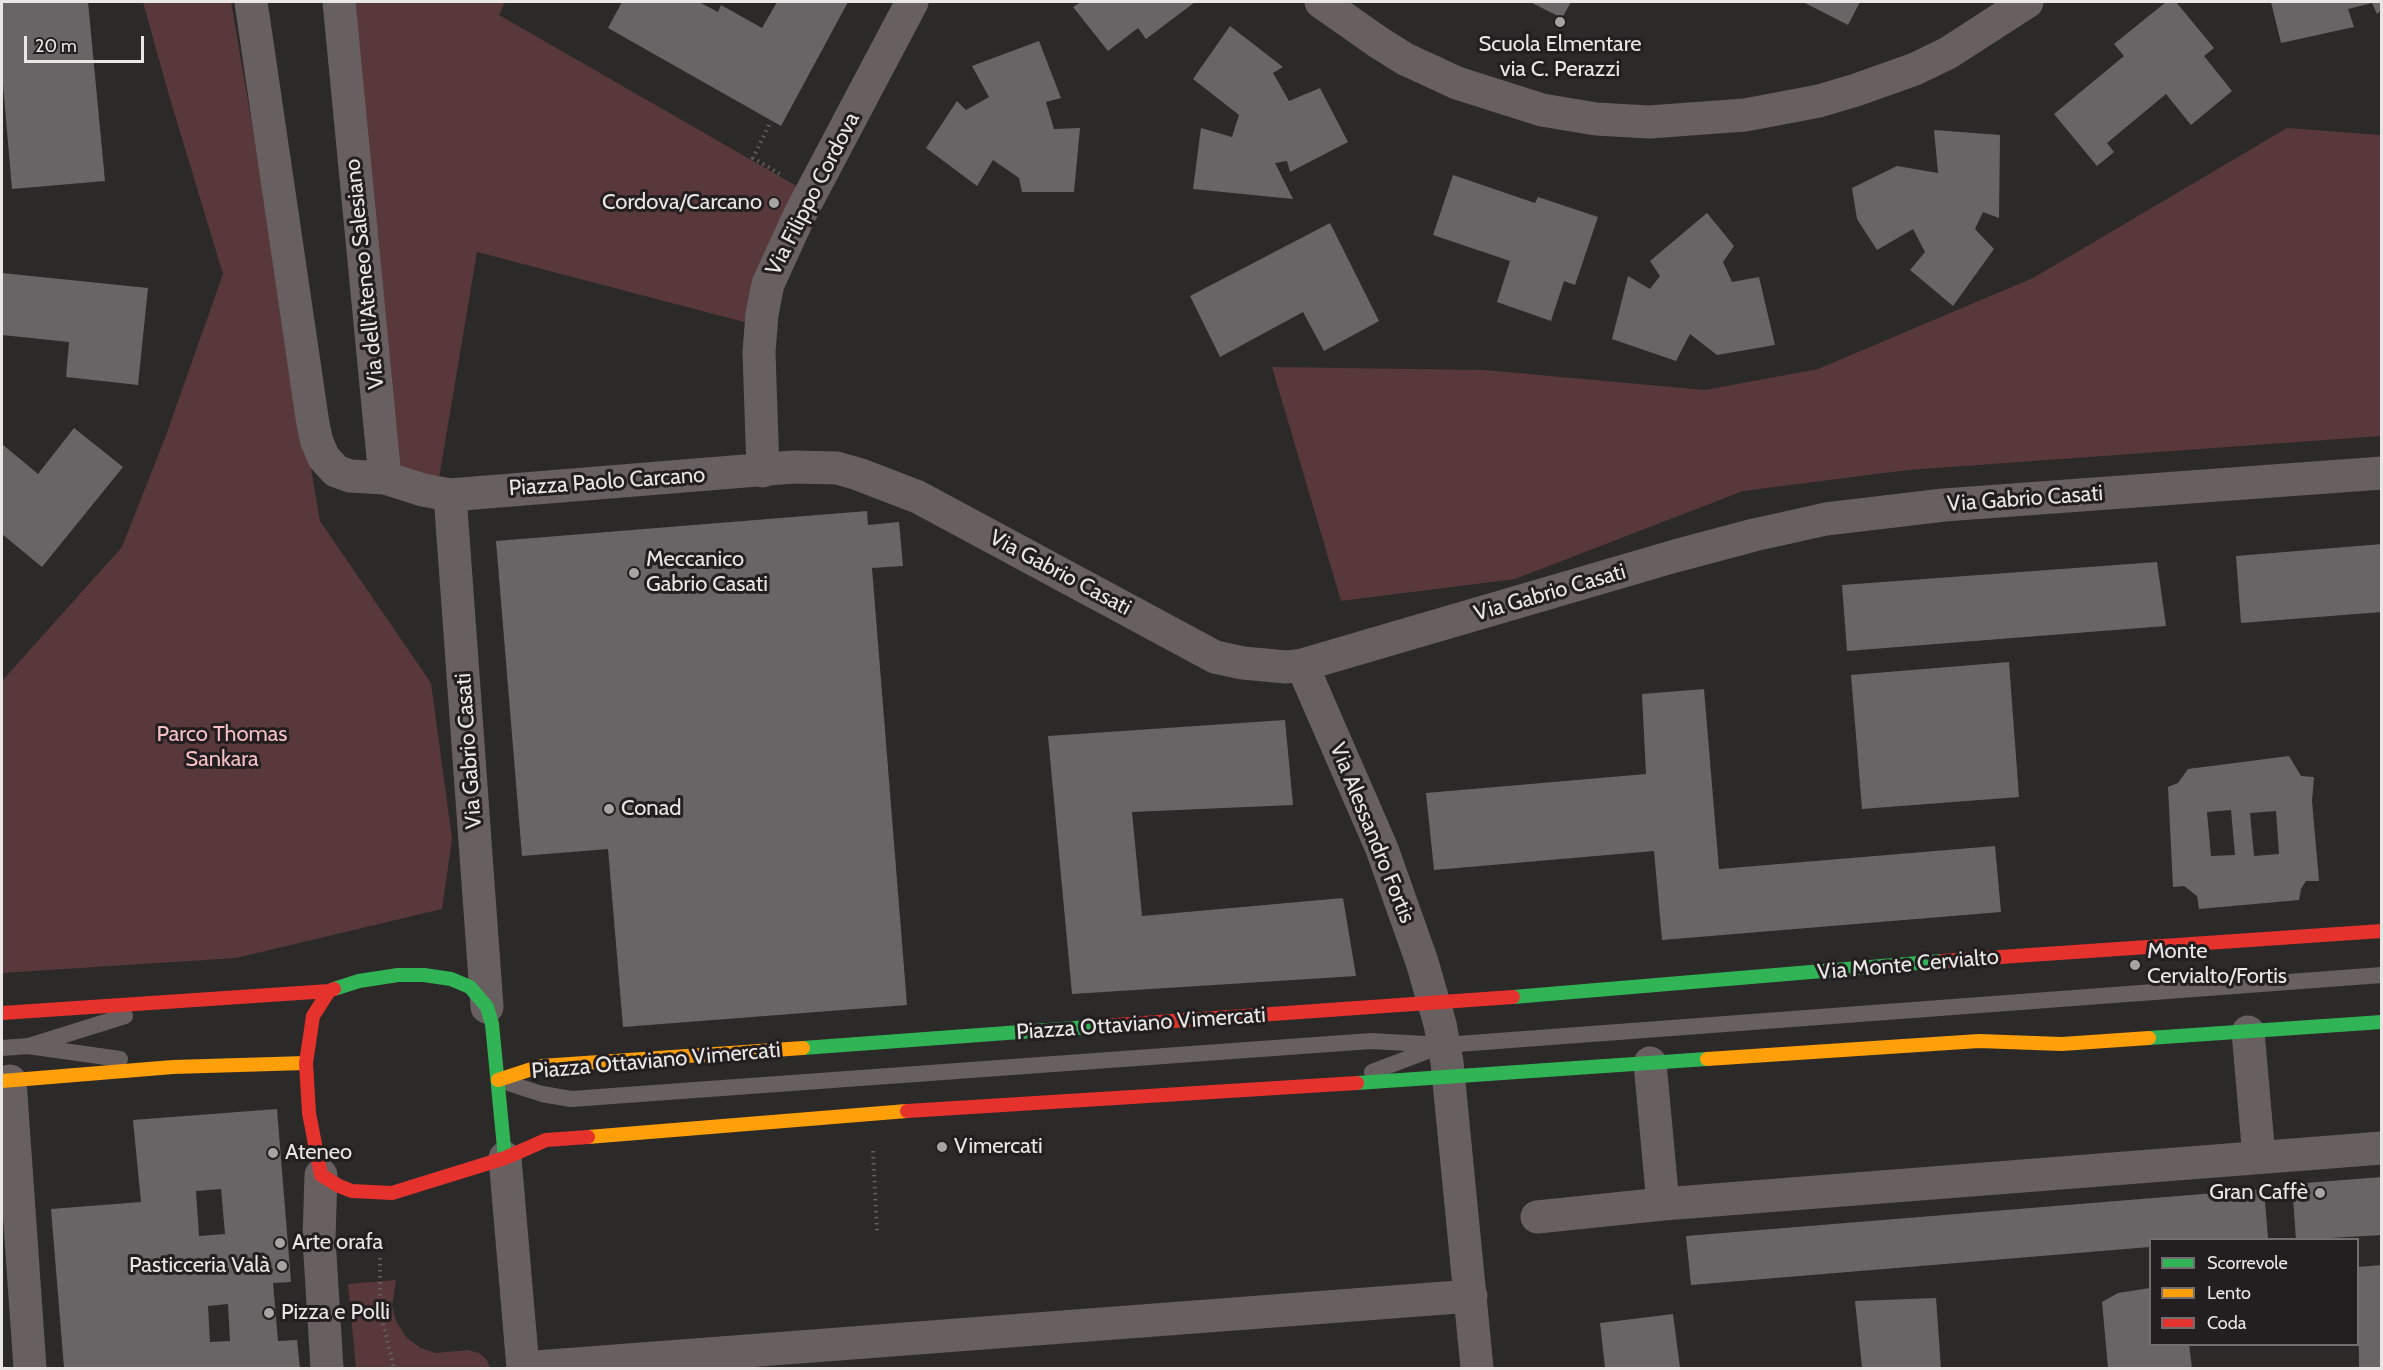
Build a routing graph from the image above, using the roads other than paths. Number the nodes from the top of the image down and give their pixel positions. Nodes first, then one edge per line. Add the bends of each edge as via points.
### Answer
1 (251, 2) edge
2 (339, 2) edge
3 (912, 2) edge
4 (1321, 2) edge
5 (2027, 2) edge
6 (763, 471) junction
7 (2382, 472) edge
8 (385, 478) junction
9 (450, 495) junction
10 (1302, 665) junction
11 (2382, 931) edge
12 (2382, 975) edge
13 (329, 991) junction
14 (169, 1002) junction
15 (1435, 1003) junction
16 (487, 1007) junction
17 (2, 1013) edge
18 (2382, 1022) edge
19 (2248, 1032) junction
20 (1444, 1045) junction
21 (28, 1046) junction
22 (2, 1048) edge
23 (306, 1063) junction
24 (1650, 1063) junction
25 (173, 1067) junction
26 (1449, 1077) junction
27 (498, 1080) junction
28 (6, 1081) edge
29 (1343, 1083) junction
30 (2382, 1148) edge
31 (2259, 1157) junction
32 (505, 1158) junction
33 (321, 1175) junction
34 (1663, 1204) junction
35 (1537, 1216) dead end
36 (1471, 1296) junction
37 (30, 1368) edge
38 (327, 1368) edge
39 (523, 1368) edge
40 (1477, 1368) edge

1 - 8 street via 317,442 336,471
2 - 8 street, Via dell'Ateneo Salesiano
3 - 6 street, Via Filippo Cordova via 800,214 768,284 759,352
4 - 5 street via 1405,59 1457,83 1542,110 1649,122 1745,115 1856,90 1948,53
6 - 9 street, Piazza Paolo Carcano
6 - 10 street, Via Gabrio Casati via 817,466 858,474 918,497 1208,654 1266,666
7 - 10 street, Via Gabrio Casati via 1944,505 1826,519 1675,556
8 - 9 street
9 - 16 street, Via Gabrio Casati
10 - 15 street, Via Alessandro Fortis via 1382,849
11 - 15 street, Via Monte Cervialto via 1983,958
12 - 20 lane, Via Monte Cervialto
13 - 14 street
13 - 16 street via 374,978 424,975 461,982
13 - 23 street via 313,1016
14 - 17 street
14 - 21 lane
15 - 20 street
15 - 27 street, Piazza Ottaviano Vimercati via 541,1066
16 - 27 street via 495,1039
18 - 19 street
19 - 24 street via 2062,1044 1979,1041
19 - 31 street
20 - 26 street
20 - 27 lane, Piazza Ottaviano Vimercati via 1371,1041 571,1099
20 - 29 lane
21 - 22 lane
21 - 25 lane
23 - 25 street
23 - 33 street via 312,1136
24 - 26 street
24 - 34 street
25 - 28 street
26 - 29 street
26 - 36 street
27 - 32 street
28 - 37 street
29 - 32 street via 546,1140
30 - 31 street
31 - 34 street
32 - 33 street via 392,1193 352,1191
32 - 39 street
33 - 38 street via 319,1239
34 - 35 street
36 - 39 street
36 - 40 street

